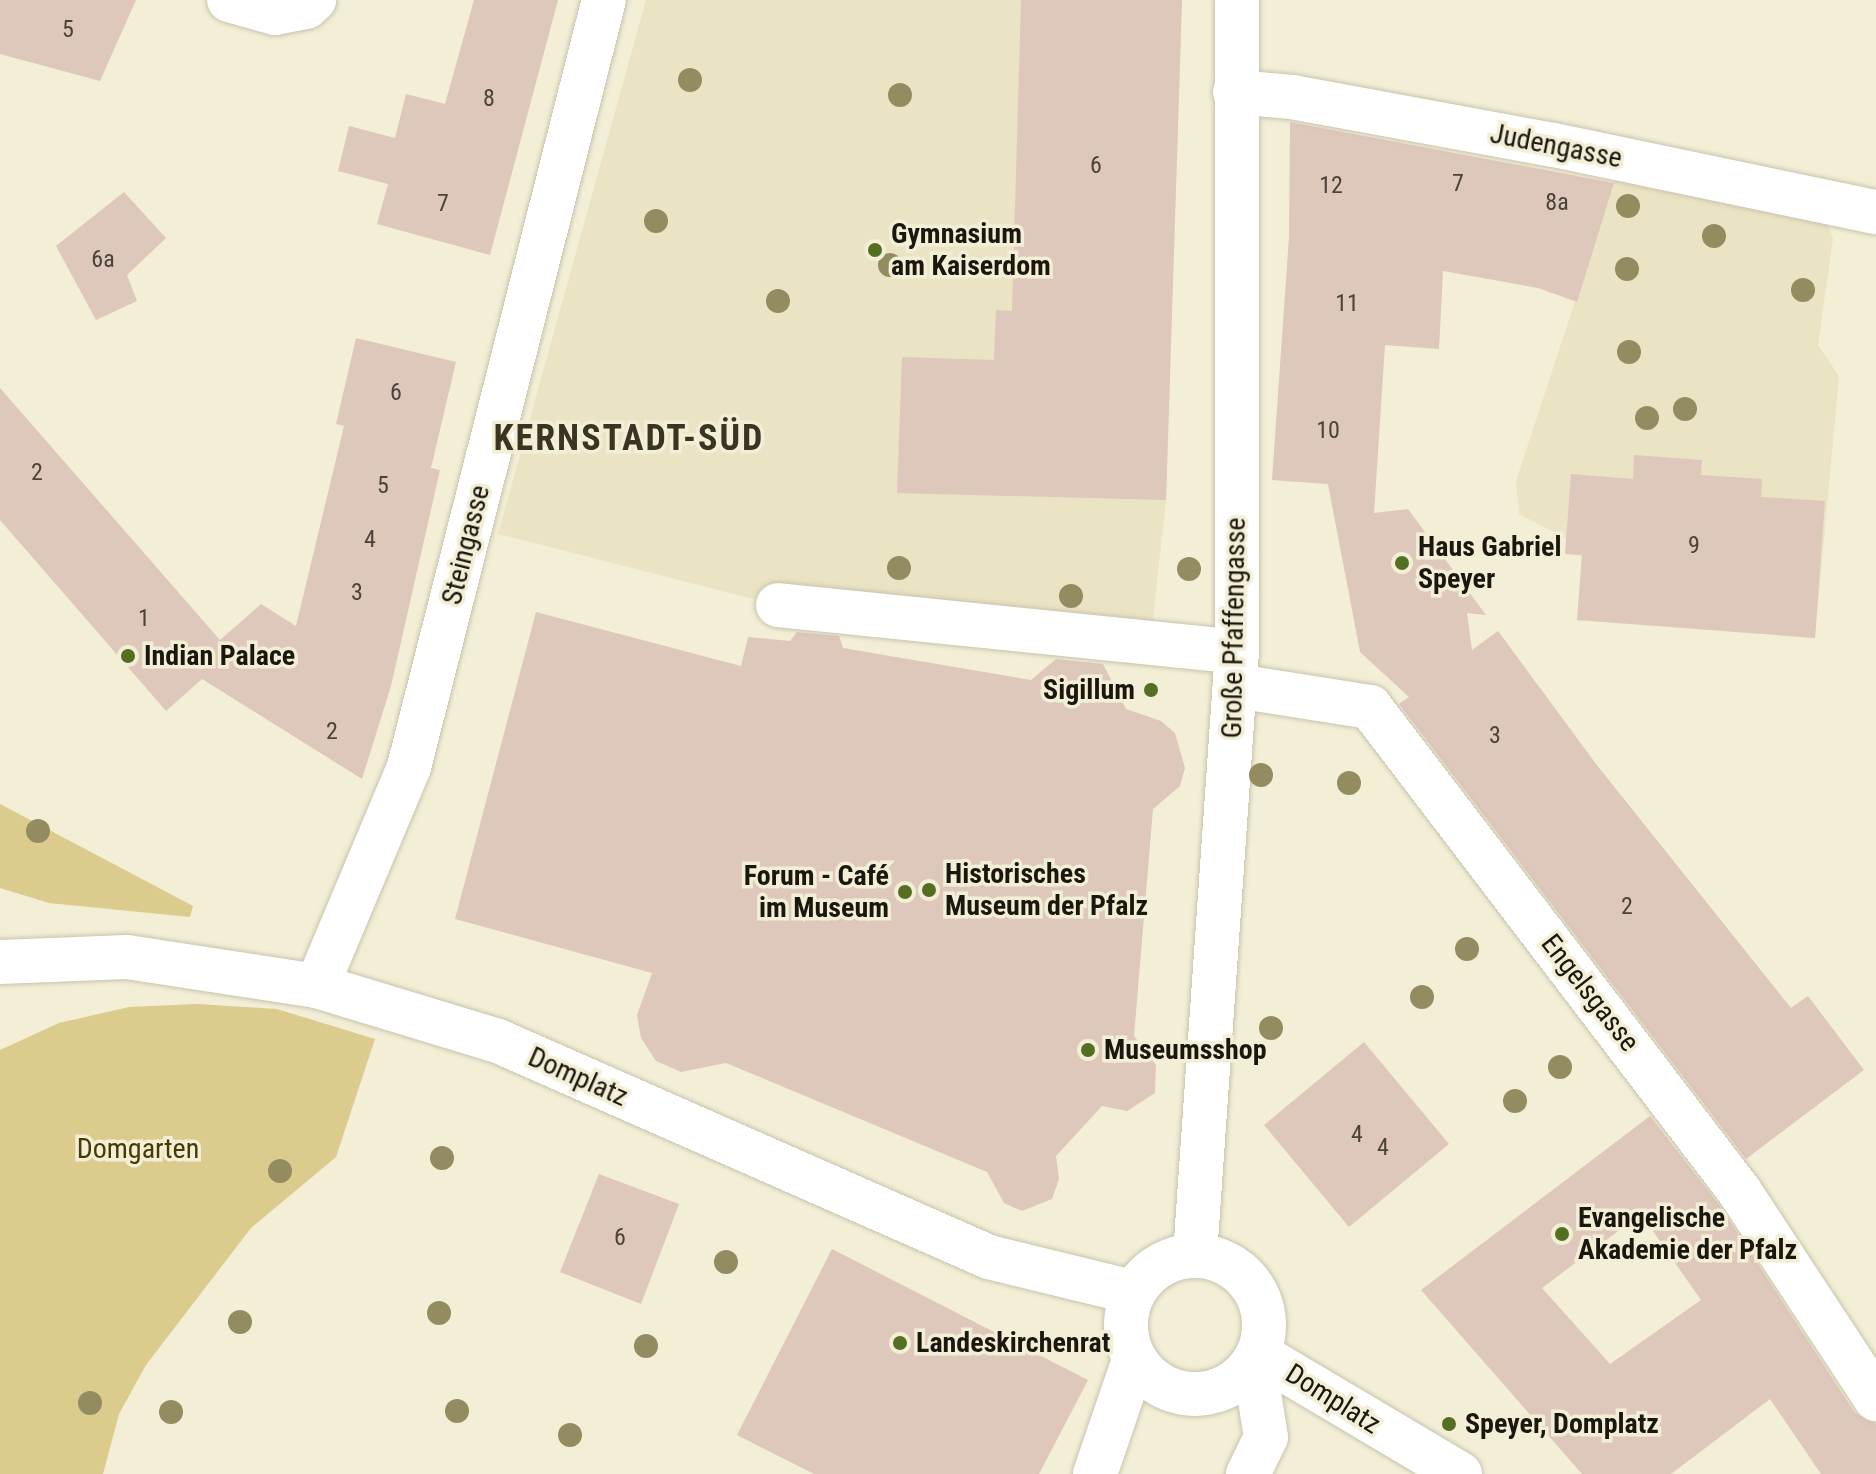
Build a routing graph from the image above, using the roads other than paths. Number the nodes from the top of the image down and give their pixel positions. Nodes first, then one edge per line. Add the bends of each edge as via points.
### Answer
1 (229, 0) edge
2 (314, 0) edge
3 (604, 0) edge
4 (1237, 0) edge
5 (1235, 92) junction
6 (1876, 212) edge
7 (778, 605) dead end
8 (1236, 669) junction
9 (0, 962) edge
10 (317, 986) junction
11 (1195, 1255) junction
12 (1133, 1292) junction
13 (1256, 1359) junction
14 (1134, 1360) junction
15 (1876, 1399) edge
16 (1257, 1456) edge
17 (1400, 1460) edge
18 (1095, 1474) edge
19 (1460, 1474) edge

1 - 2 street via 275,13 306,7
3 - 10 street, Steingasse via 409,767
4 - 5 street, Große Pfaffengasse
5 - 6 street, Judengasse via 1292,97 1554,145
5 - 8 street, Große Pfaffengasse
7 - 8 street, Engelsgasse
8 - 11 street, Große Pfaffengasse
8 - 15 street, Engelsgasse via 1370,707 1740,1192
9 - 10 street, Domplatz via 127,957
10 - 12 street, Domplatz via 498,1041 989,1257
11 - 12 street via 1171,1260
11 - 13 street, Domplatz via 1236,1268 1252,1285 1262,1303 1265,1329
12 - 14 street via 1126,1314
13 - 14 street, Domplatz via 1226,1386 1189,1395 1167,1389
13 - 16 street, Domplatz
13 - 17 street, Domplatz
14 - 18 street
17 - 19 street, Domplatz

